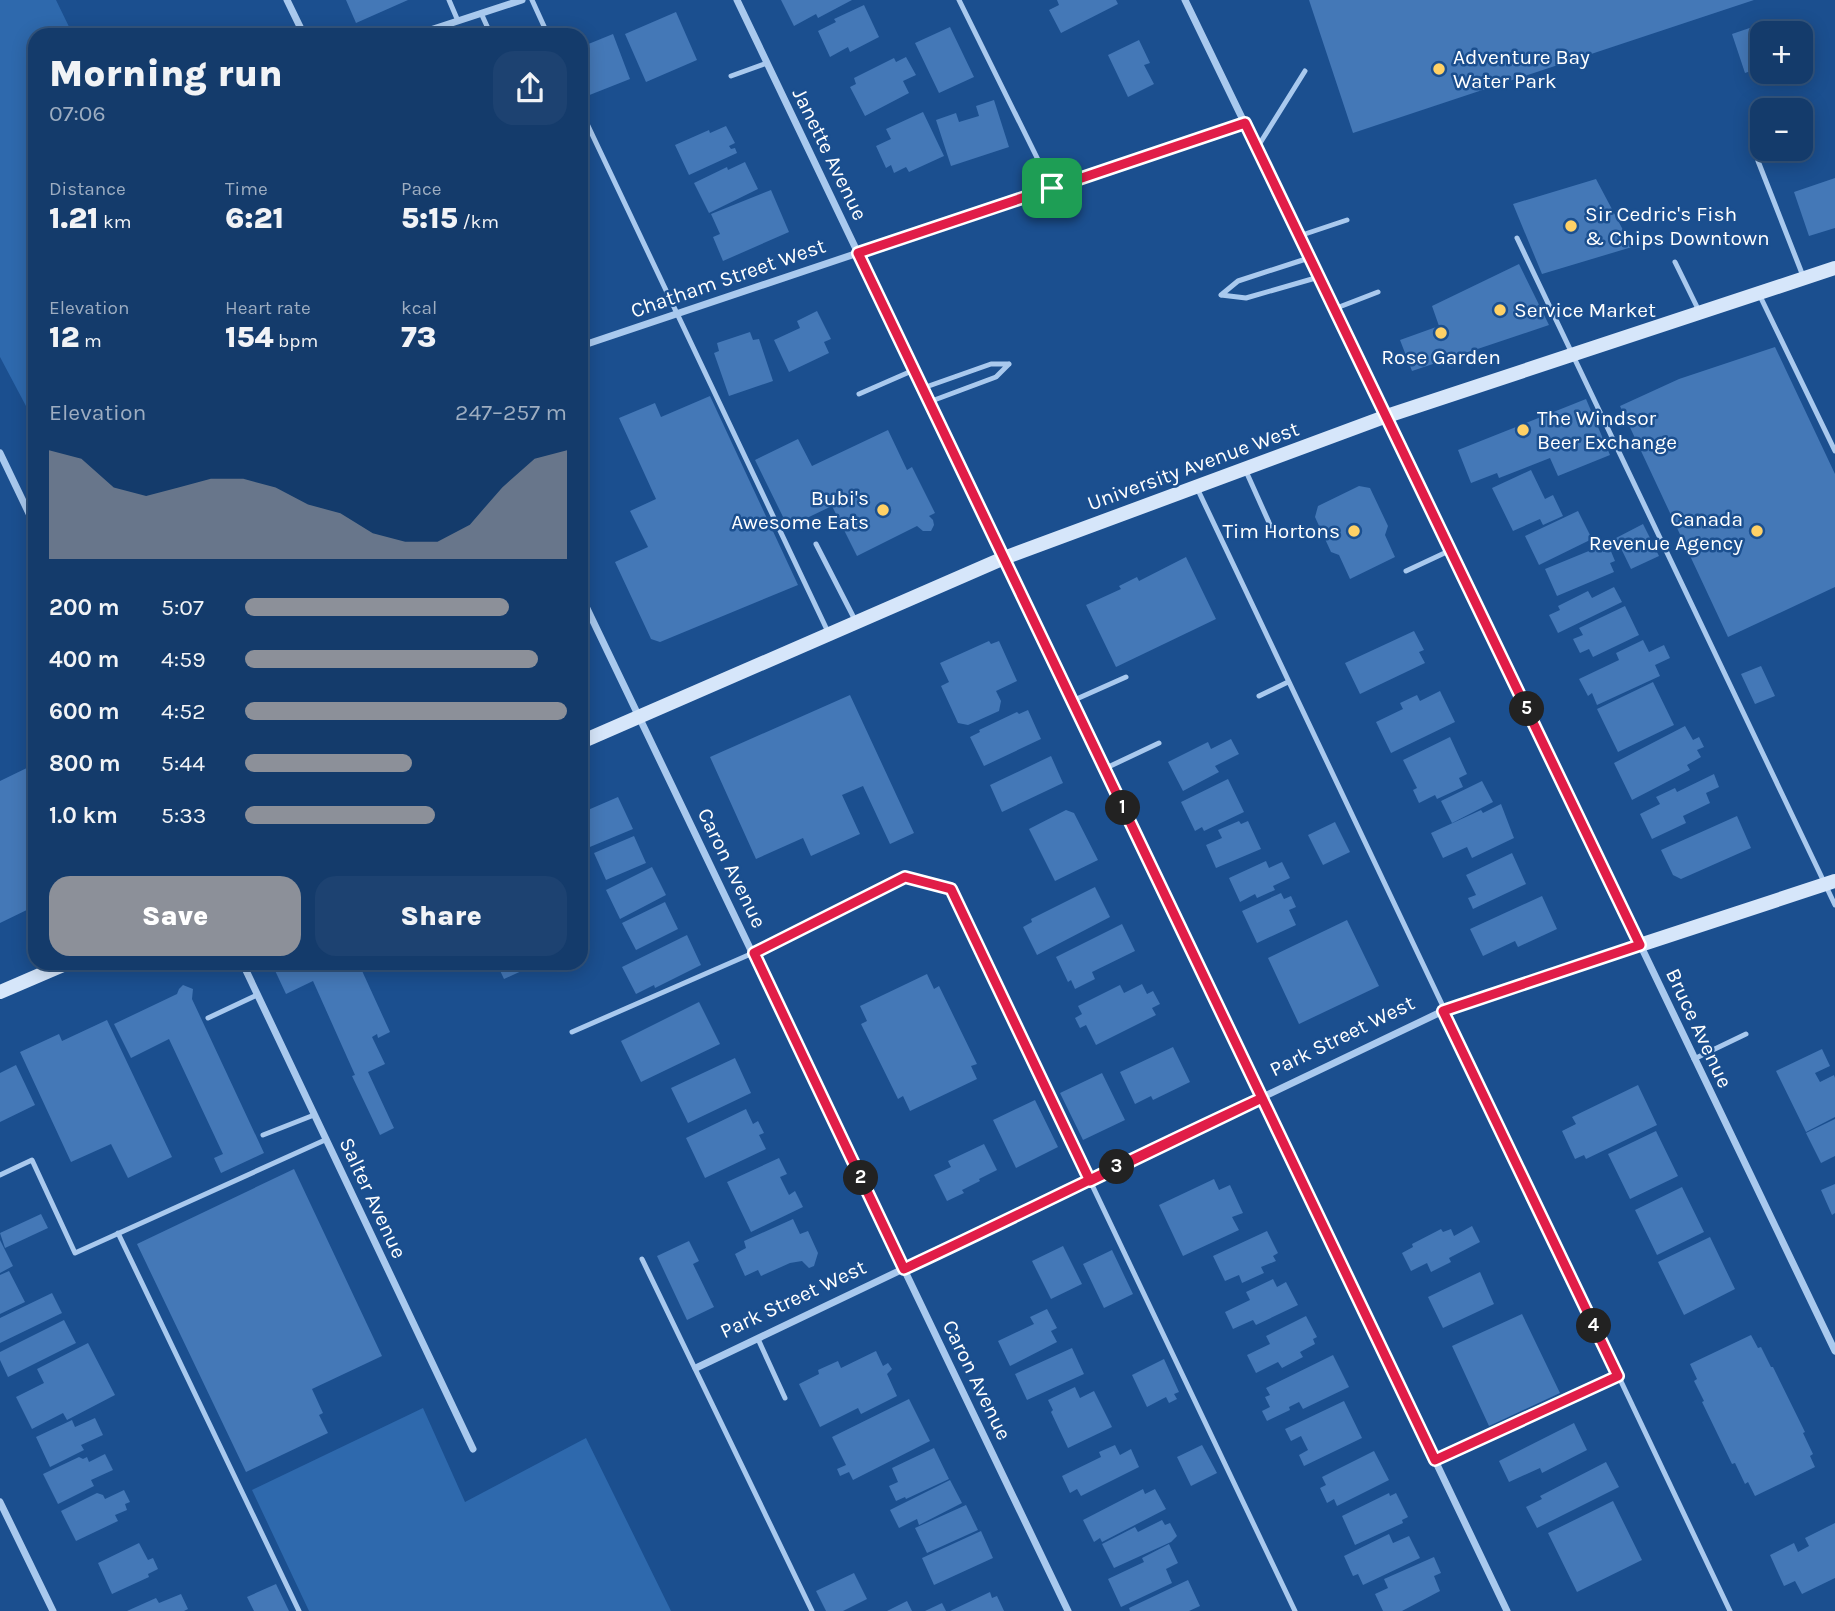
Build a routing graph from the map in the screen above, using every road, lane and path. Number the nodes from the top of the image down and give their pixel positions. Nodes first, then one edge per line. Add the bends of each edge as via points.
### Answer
1 (287, 0) edge
2 (449, 0) edge
3 (522, 0) edge
4 (532, 0) edge
5 (737, 0) edge
6 (959, 0) edge
7 (1185, 0) edge
8 (481, 13) junction
9 (458, 21) junction
10 (301, 28) edge
11 (436, 28) edge
12 (488, 28) edge
13 (545, 28) edge
14 (767, 63) junction
15 (1305, 71) dead end
16 (731, 76) dead end
17 (1245, 123) junction
18 (588, 126) edge
19 (1257, 148) junction
20 (1758, 161) dead end
21 (1052, 188) junction
22 (1347, 220) dead end
23 (1299, 236) junction
24 (1517, 238) dead end
25 (858, 253) junction
26 (1310, 258) junction
27 (1675, 262) dead end
28 (1835, 268) edge
29 (1319, 277) junction
30 (1804, 279) junction
31 (1378, 292) dead end
32 (1759, 293) junction
33 (1334, 309) junction
34 (1700, 313) junction
35 (676, 314) junction
36 (588, 344) edge
37 (1572, 355) junction
38 (914, 370) junction
39 (923, 388) junction
40 (859, 394) dead end
41 (929, 402) junction
42 (1387, 416) junction
43 (1835, 451) edge
44 (0, 453) edge
45 (1245, 469) junction
46 (1196, 487) junction
47 (28, 511) edge
48 (1271, 527) dead end
49 (816, 544) dead end
50 (1451, 550) junction
51 (1004, 558) junction
52 (1406, 571) dead end
53 (588, 610) edge
54 (856, 622) junction
55 (829, 634) junction
56 (1126, 677) dead end
57 (1288, 681) junction
58 (1259, 696) dead end
59 (1072, 701) junction
60 (640, 716) junction
61 (588, 739) edge
62 (1159, 743) dead end
63 (1104, 769) junction
64 (1830, 882) edge
65 (1835, 905) edge
66 (1640, 945) junction
67 (754, 953) junction
68 (51, 970) edge
69 (246, 970) edge
70 (0, 992) edge
71 (257, 995) junction
72 (1443, 1011) junction
73 (208, 1018) dead end
74 (572, 1032) dead end
75 (1746, 1034) dead end
76 (1694, 1059) junction
77 (1262, 1098) junction
78 (314, 1115) junction
79 (263, 1135) dead end
80 (326, 1140) junction
81 (0, 1175) edge
82 (1090, 1181) junction
83 (118, 1233) junction
84 (642, 1259) dead end
85 (904, 1269) junction
86 (758, 1339) junction
87 (1835, 1351) edge
88 (696, 1368) junction
89 (1618, 1376) junction
90 (785, 1398) dead end
91 (473, 1449) dead end
92 (1435, 1460) junction
93 (0, 1502) edge
94 (52, 1611) edge
95 (299, 1611) edge
96 (812, 1611) edge
97 (1068, 1611) edge
98 (1295, 1611) edge
99 (1507, 1611) edge
100 (1730, 1611) edge

1 - 10 street
2 - 9 lane
3 - 8 street
4 - 13 lane
5 - 14 street, Janette Avenue
6 - 21 lane
7 - 17 street, Bruce Avenue
8 - 9 street
8 - 12 lane
9 - 11 street
14 - 16 lane
14 - 25 street, Janette Avenue
15 - 19 lane
17 - 19 street, Bruce Avenue
17 - 21 street, Chatham Street West
18 - 35 lane
19 - 23 street, Bruce Avenue
20 - 30 lane
21 - 25 street, Chatham Street West
22 - 23 lane
23 - 26 street, Bruce Avenue
24 - 37 lane
25 - 35 street, Chatham Street West
25 - 38 street, Janette Avenue
26 - 29 street, Bruce Avenue
26 - 29 lane via 1238,281 1221,295 1246,298
27 - 34 lane
28 - 30 main road, University Avenue West
29 - 33 street, Bruce Avenue
30 - 32 main road, University Avenue West
31 - 33 lane
32 - 34 main road, University Avenue West
32 - 43 lane
33 - 42 street, Bruce Avenue
34 - 37 main road, University Avenue West
35 - 36 street, Chatham Street West
35 - 55 lane
37 - 42 main road, University Avenue West
37 - 64 lane
38 - 39 street, Janette Avenue
38 - 40 lane
39 - 41 street, Janette Avenue
39 - 41 lane via 991,364 1009,364 996,377
41 - 51 street, Janette Avenue
42 - 45 main road, University Avenue West
42 - 50 street, Bruce Avenue
44 - 47 street
45 - 46 main road, University Avenue West
45 - 48 lane
46 - 51 main road, University Avenue West
46 - 57 lane
49 - 54 lane
50 - 52 lane
50 - 66 street, Bruce Avenue
51 - 54 main road, University Avenue West
51 - 59 street, Janette Avenue
53 - 60 street, Caron Avenue
54 - 55 main road, University Avenue West
55 - 60 main road, University Avenue West
56 - 59 lane
57 - 58 lane
57 - 72 lane
59 - 63 street, Janette Avenue
60 - 61 main road, University Avenue West
60 - 67 street, Caron Avenue
62 - 63 lane
63 - 77 street, Janette Avenue
64 - 65 lane
64 - 66 main road, Park Street West
66 - 72 street, Park Street West
66 - 76 street, Bruce Avenue
67 - 74 lane
67 - 82 lane via 905,877 951,889
67 - 85 street, Caron Avenue
68 - 70 main road
69 - 71 street, Salter Avenue
71 - 73 lane
71 - 78 street, Salter Avenue
72 - 77 street, Park Street West
72 - 89 lane
75 - 76 lane
76 - 87 street, Bruce Avenue
77 - 82 street, Park Street West
77 - 92 street, Janette Avenue
78 - 79 lane
78 - 80 street, Salter Avenue
80 - 83 lane
80 - 91 street, Salter Avenue
81 - 83 lane via 32,1160 75,1253
82 - 85 street, Park Street West
82 - 98 lane
83 - 95 lane
84 - 88 lane
85 - 86 street, Park Street West
85 - 97 street, Caron Avenue
86 - 88 street, Park Street West
86 - 90 lane
88 - 96 lane
89 - 92 lane
89 - 100 lane
92 - 99 street, Janette Avenue
93 - 94 street

